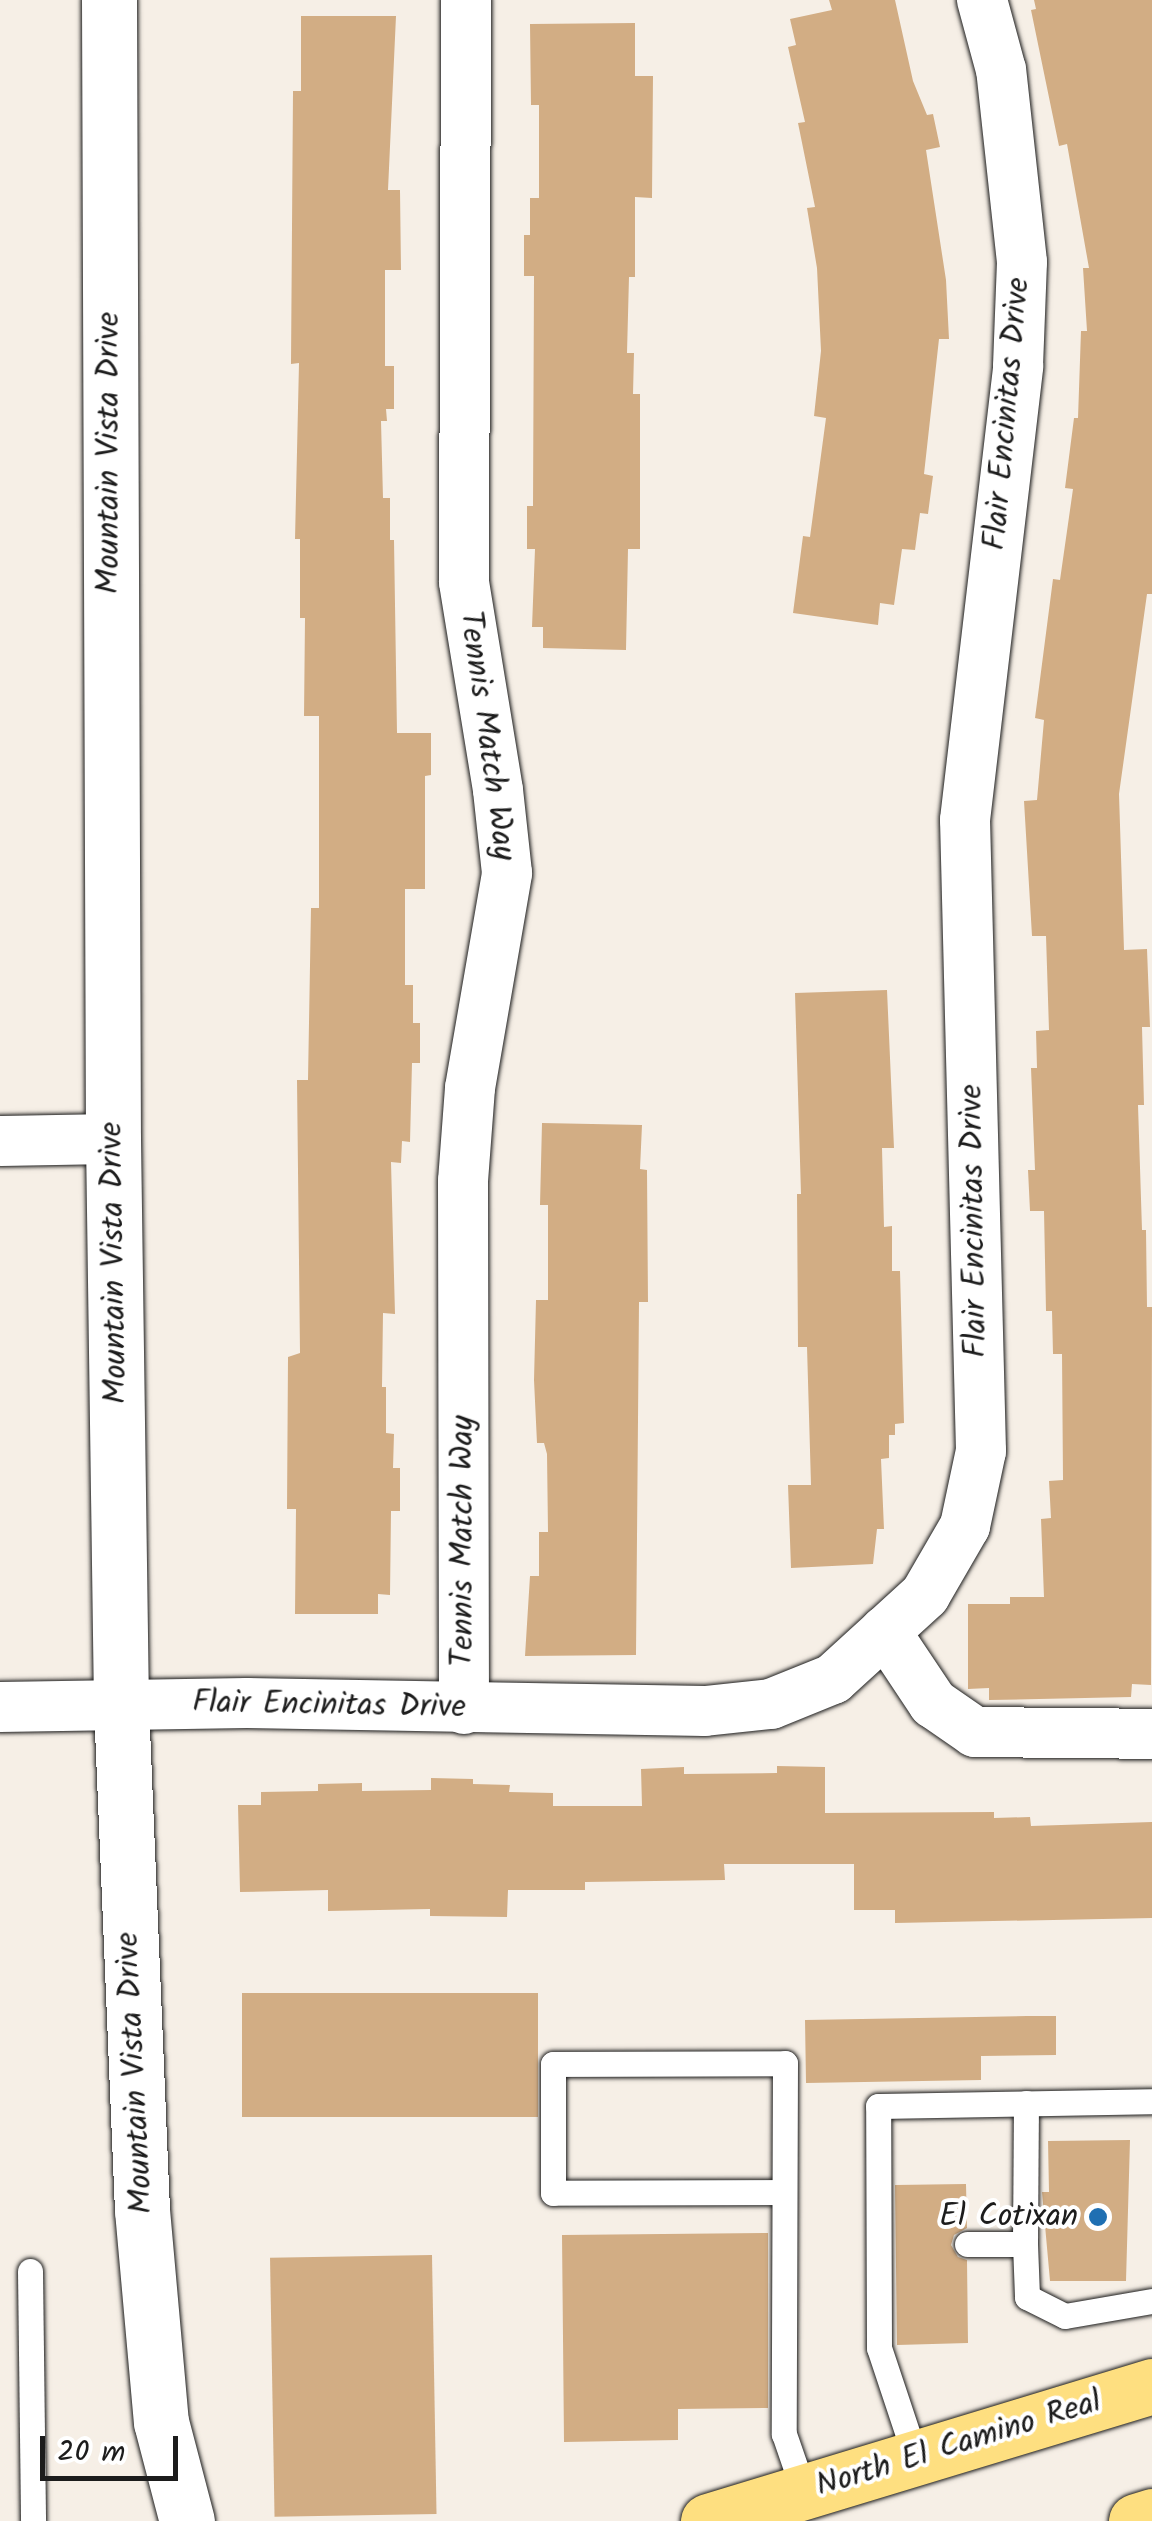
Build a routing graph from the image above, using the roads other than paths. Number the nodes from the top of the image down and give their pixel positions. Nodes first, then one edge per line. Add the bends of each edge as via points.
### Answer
1 (109, 0) edge
2 (466, 0) edge
3 (982, 0) edge
4 (113, 1139) junction
5 (0, 1141) edge
6 (885, 1630) junction
7 (121, 1704) junction
8 (0, 1707) edge
9 (464, 1709) junction
10 (1152, 1734) edge
11 (1152, 2101) edge
12 (1026, 2102) junction
13 (784, 2192) junction
14 (967, 2244) dead end
15 (1025, 2244) junction
16 (30, 2270) dead end
17 (1152, 2301) edge
18 (1152, 2386) edge
19 (916, 2459) junction
20 (804, 2492) junction
21 (1152, 2516) edge
22 (33, 2521) edge
23 (187, 2521) edge
24 (708, 2521) edge
25 (1136, 2521) edge

1 - 4 main road, Mountain Vista Drive
2 - 9 street, Tennis Match Way via 464,582 507,873 470,1088 463,1181
3 - 6 street, Flair Encinitas Drive via 1001,70 1022,262 1018,366 965,820 981,1451 965,1526 925,1595
4 - 5 street
4 - 7 main road, Mountain Vista Drive
6 - 9 street, Flair Encinitas Drive via 833,1678 770,1704 705,1711
6 - 10 street via 933,1703 974,1732
7 - 8 street, Flair Encinitas Drive
7 - 9 street, Flair Encinitas Drive
7 - 23 main road, Mountain Vista Drive via 142,2210 161,2422
11 - 12 lane
12 - 15 lane
12 - 19 lane via 878,2106 887,2245 878,2348
13 - 13 lane via 784,2063 553,2064 554,2193
13 - 20 lane via 784,2434
14 - 15 lane
15 - 17 lane via 1027,2297 1065,2316
16 - 22 lane
18 - 19 main road, North El Camino Real
19 - 20 main road, North El Camino Real
20 - 24 main road, North El Camino Real
21 - 25 main road

